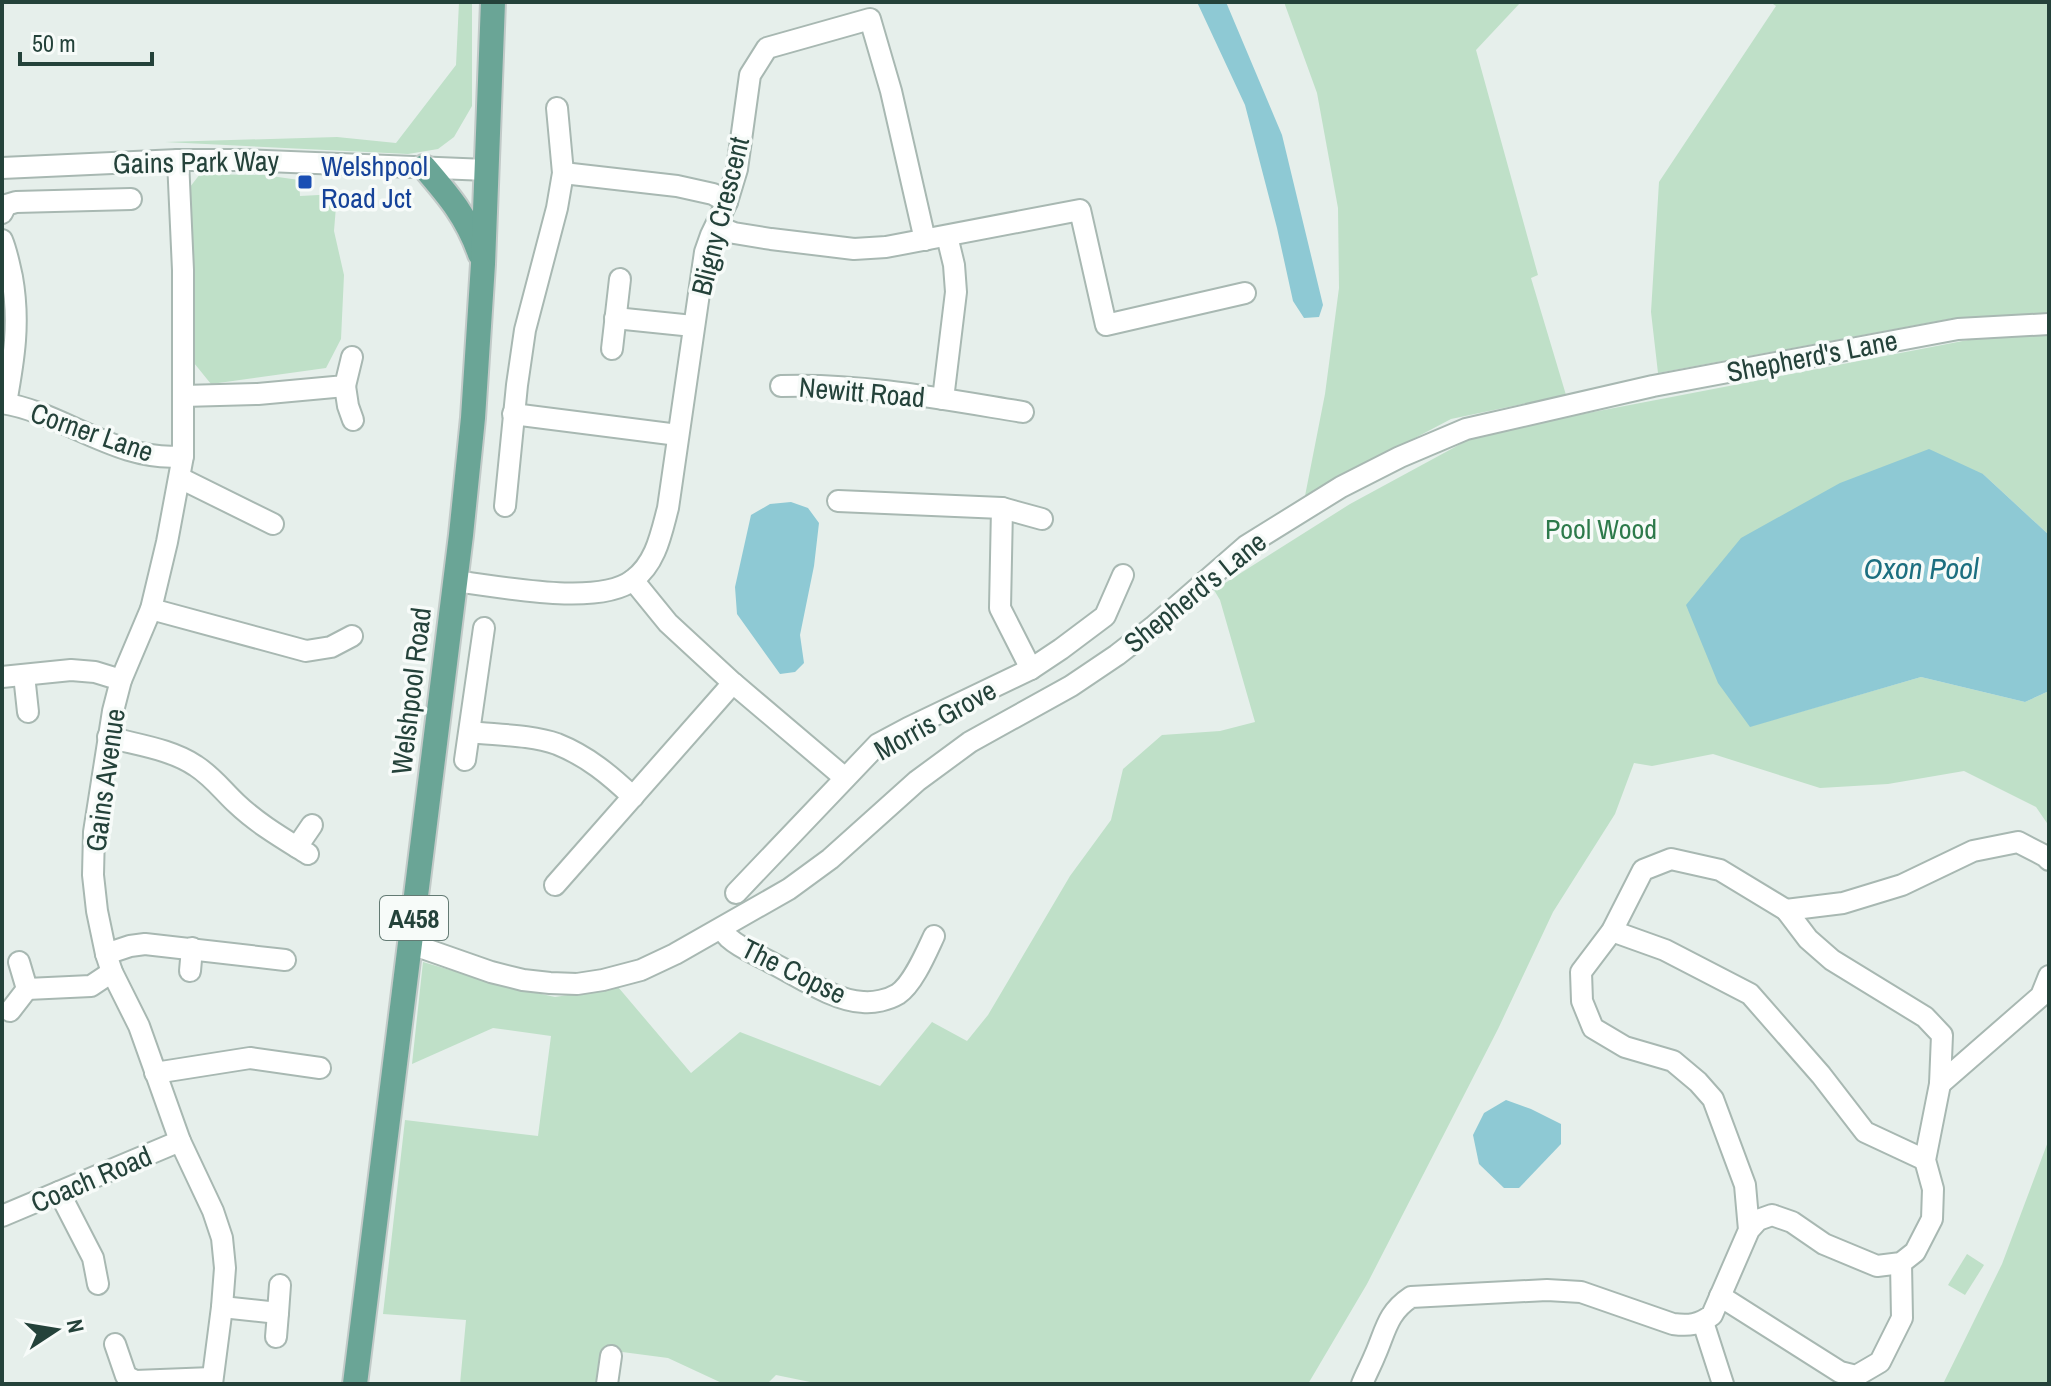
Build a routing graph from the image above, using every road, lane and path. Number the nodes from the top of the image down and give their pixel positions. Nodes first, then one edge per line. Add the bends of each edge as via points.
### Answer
1 (493, 2) edge
2 (557, 108) dead end
3 (178, 160) junction
4 (424, 167) junction
5 (2, 168) edge
6 (487, 170) junction
7 (563, 173) junction
8 (131, 199) dead end
9 (727, 202) junction
10 (2, 213) edge
11 (716, 226) junction
12 (947, 236) junction
13 (2, 240) edge
14 (925, 240) junction
15 (483, 264) junction
16 (620, 279) dead end
17 (1245, 293) dead end
18 (8, 294) edge
19 (615, 318) junction
20 (2049, 324) edge
21 (693, 326) junction
22 (612, 349) dead end
23 (352, 357) dead end
24 (345, 386) junction
25 (781, 386) dead end
26 (183, 396) junction
27 (943, 399) junction
28 (4, 403) edge
29 (1023, 412) dead end
30 (513, 414) junction
31 (353, 420) dead end
32 (678, 435) junction
33 (183, 456) junction
34 (180, 478) junction
35 (838, 501) dead end
36 (505, 506) dead end
37 (1002, 508) junction
38 (1042, 519) dead end
39 (273, 524) dead end
40 (1123, 575) dead end
41 (633, 580) junction
42 (454, 581) junction
43 (151, 609) junction
44 (484, 628) dead end
45 (352, 636) dead end
46 (1031, 669) junction
47 (24, 675) junction
48 (2, 677) edge
49 (121, 680) junction
50 (733, 683) junction
51 (28, 712) dead end
52 (470, 732) junction
53 (108, 737) junction
54 (465, 760) dead end
55 (845, 778) junction
56 (633, 797) junction
57 (312, 825) dead end
58 (2049, 860) edge
59 (555, 885) dead end
60 (736, 893) dead end
61 (1786, 910) junction
62 (722, 928) junction
63 (1612, 931) junction
64 (934, 936) dead end
65 (411, 944) junction
66 (192, 948) junction
67 (285, 960) dead end
68 (19, 962) dead end
69 (109, 963) junction
70 (190, 971) dead end
71 (2049, 976) edge
72 (27, 989) junction
73 (10, 1011) dead end
74 (320, 1068) dead end
75 (155, 1073) junction
76 (1940, 1084) junction
77 (180, 1141) junction
78 (1925, 1160) junction
79 (59, 1192) junction
80 (2, 1216) edge
81 (1749, 1230) junction
82 (1901, 1263) junction
83 (98, 1284) dead end
84 (280, 1285) dead end
85 (1720, 1296) junction
86 (222, 1307) junction
87 (278, 1313) junction
88 (1703, 1322) junction
89 (276, 1337) dead end
90 (115, 1344) dead end
91 (611, 1356) dead end
92 (1856, 1380) edge
93 (212, 1381) edge
94 (355, 1384) edge
95 (607, 1384) edge
96 (1362, 1384) edge
97 (1723, 1384) edge

1 - 6 main road, Welshpool Road / A458
2 - 7 street
3 - 4 street, Gains Park Way
3 - 5 street, Gains Park Way
3 - 26 street, Gains Avenue
4 - 6 street, Gains Park Way
4 - 15 main road via 464,217
6 - 15 main road, Welshpool Road / A458
7 - 9 street via 700,190
7 - 30 street via 525,330
8 - 10 street via 16,202
9 - 11 street, Bligny Crescent
9 - 14 street, Bligny Crescent via 750,75 767,48 870,19
11 - 14 street via 854,249
11 - 21 street, Bligny Crescent via 705,252
12 - 14 street
12 - 17 street via 1080,210 1106,325
12 - 27 street, Newitt Road via 956,292
13 - 18 street via 9,266
15 - 42 main road, Welshpool Road / A458 via 473,418
16 - 19 street
18 - 28 street via 17,312
19 - 21 street
19 - 22 street
20 - 62 street, Shepherd's Lane via 1958,329 1653,386 1466,429 1400,457 1246,546 1117,655 970,742 917,781 830,859
21 - 32 street, Bligny Crescent
23 - 24 street
24 - 26 street
24 - 31 street
25 - 27 street, Newitt Road
26 - 33 street, Gains Avenue
27 - 29 street, Newitt Road
28 - 33 street, Corner Lane via 139,453
30 - 32 street
30 - 36 street
32 - 41 street, Bligny Crescent via 658,545
33 - 34 street, Gains Avenue
34 - 39 street
34 - 43 street, Gains Avenue
35 - 37 street
37 - 38 street
37 - 46 street, Morris Grove via 1000,608
40 - 46 street, Morris Grove via 1105,616
41 - 42 street via 597,594 575,595
41 - 50 street, Morris Grove via 668,623
42 - 65 main road, Welshpool Road / A458
43 - 45 street via 306,651
43 - 49 street, Gains Avenue
44 - 52 street
46 - 55 street, Morris Grove via 878,744
47 - 48 street
47 - 49 street via 71,670
47 - 51 street
49 - 53 street, Gains Avenue
50 - 55 street, Morris Grove
50 - 56 street
52 - 54 street
52 - 56 street via 554,743 608,773
53 - 57 street via 194,764 258,821 303,851
53 - 69 street, Gains Avenue via 93,875
55 - 60 street, Morris Grove
56 - 59 street
58 - 61 street via 2018,842 1973,851 1902,885 1843,903
61 - 63 street via 1720,870 1671,859 1643,870
61 - 76 street via 1832,960 1925,1017 1942,1035
62 - 64 street, The Copse via 737,944 765,959 841,998 861,1002 901,992
62 - 65 street, Shepherd's Lane via 641,970 577,984 523,980
63 - 78 street via 1665,950 1750,994 1865,1132
63 - 81 street via 1581,972 1582,1001 1593,1028 1625,1047 1673,1061 1713,1099 1745,1185
65 - 94 main road, Welshpool Road / A458
66 - 67 street
66 - 69 street via 130,946
66 - 70 street
68 - 72 street
69 - 72 street via 91,986
69 - 75 street, Gains Avenue
71 - 76 street via 2041,996
72 - 73 street
74 - 75 street via 250,1058
75 - 77 street, Gains Avenue
76 - 78 street
77 - 79 street, Coach Road
77 - 86 street, Gains Avenue via 222,1238
78 - 82 street via 1933,1189 1932,1219 1915,1252
79 - 80 street, Coach Road
79 - 83 street via 102,1255
81 - 82 street via 1772,1215 1877,1266
81 - 85 street
82 - 92 street via 1902,1318 1880,1362
84 - 87 street
85 - 88 street
85 - 92 street
86 - 87 street
86 - 93 street, Gains Avenue
87 - 89 street
88 - 96 street via 1673,1324 1581,1292 1411,1297 1387,1323
88 - 97 street
90 - 93 street via 126,1376 135,1381
91 - 95 street

